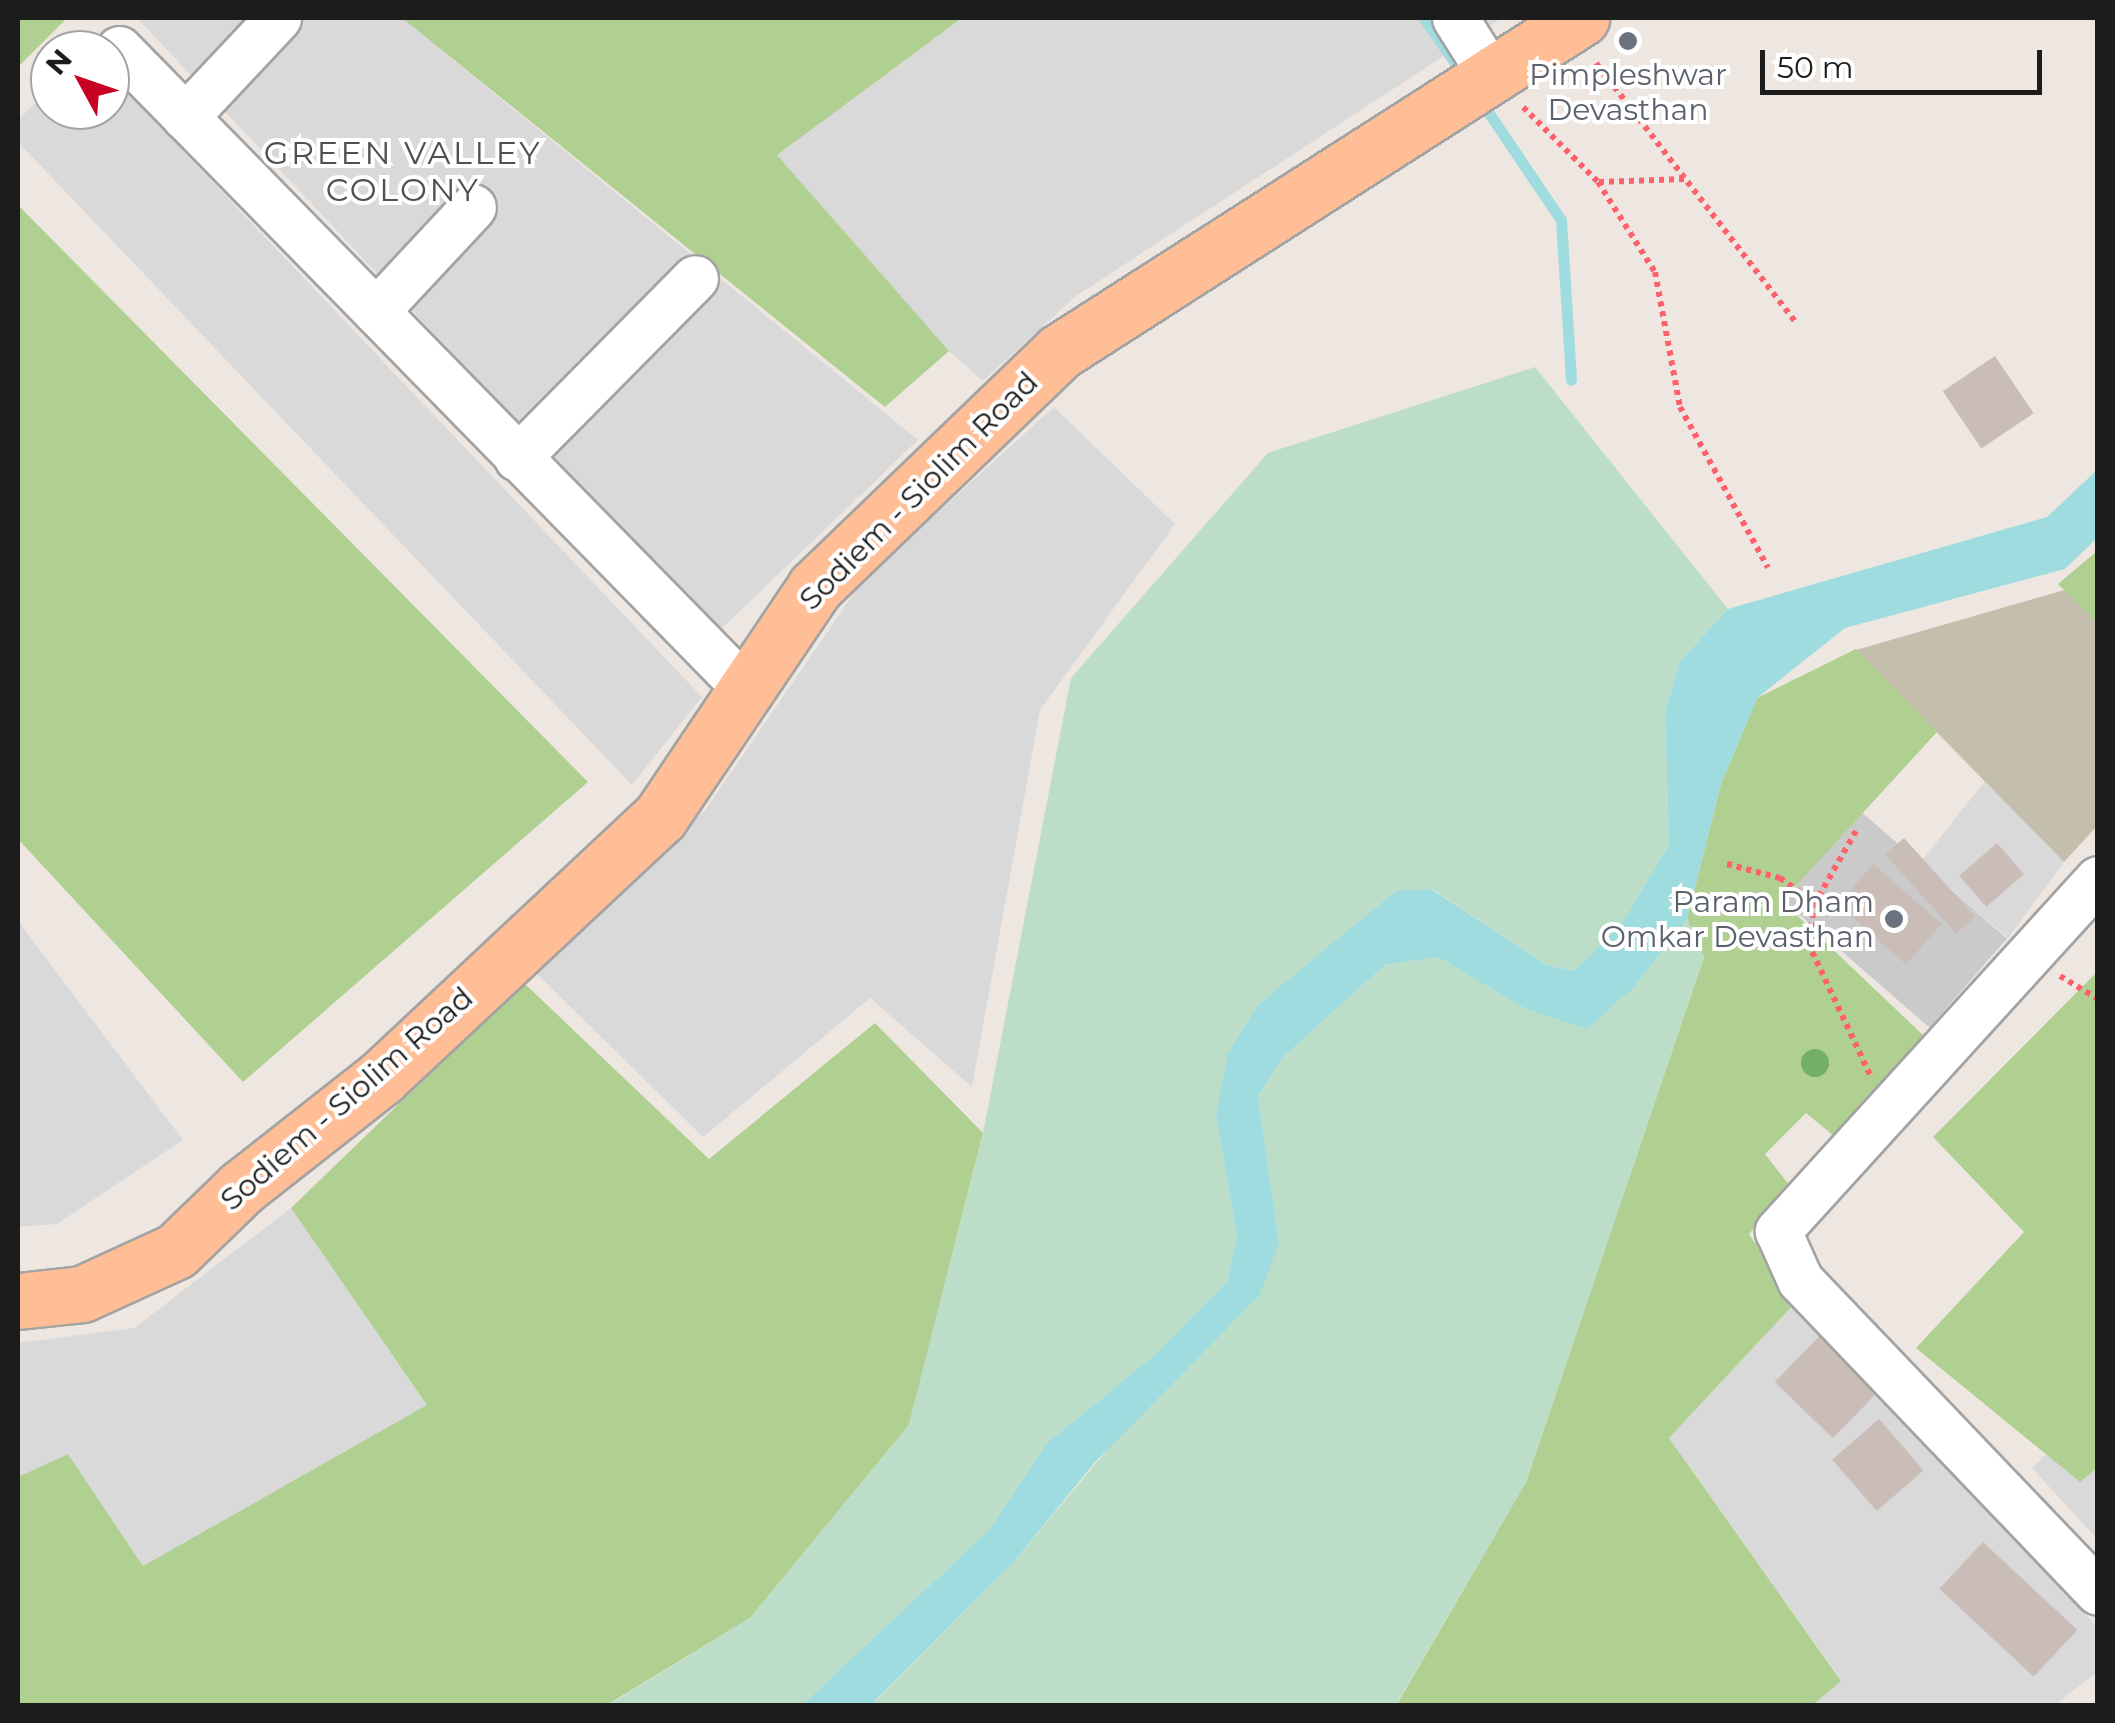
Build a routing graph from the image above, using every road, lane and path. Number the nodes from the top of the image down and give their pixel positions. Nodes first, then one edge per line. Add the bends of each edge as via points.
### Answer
1 (278, 18) edge
2 (1455, 18) edge
3 (1574, 22) edge
4 (130, 60) edge
5 (1491, 75) junction
6 (185, 117) junction
7 (1685, 179) junction
8 (1598, 182) junction
9 (473, 207) dead end
10 (695, 278) dead end
11 (376, 311) junction
12 (1796, 323) dead end
13 (517, 458) junction
14 (1768, 568) dead end
15 (746, 689) junction
16 (1856, 832) dead end
17 (1727, 864) dead end
18 (2098, 879) edge
19 (1815, 903) junction
20 (1884, 1106) junction
21 (18, 1301) edge
22 (2098, 1592) edge

1 - 6 street
2 - 5 street
3 - 5 main road, Sodiem - Siolim Road
3 - 7 path
4 - 6 street
5 - 8 path
5 - 15 main road, Sodiem - Siolim Road via 1059,352 815,587
6 - 11 street
7 - 8 path
7 - 12 path
8 - 14 path via 1655,272 1680,407
9 - 11 street
10 - 13 street
11 - 13 street
13 - 15 street
15 - 21 main road, Sodiem - Siolim Road via 660,817 382,1077 241,1188 176,1251 82,1294
16 - 19 path
17 - 19 path via 1780,878
18 - 20 street
19 - 20 path via 1808,943
20 - 22 street via 1778,1230 1800,1280

